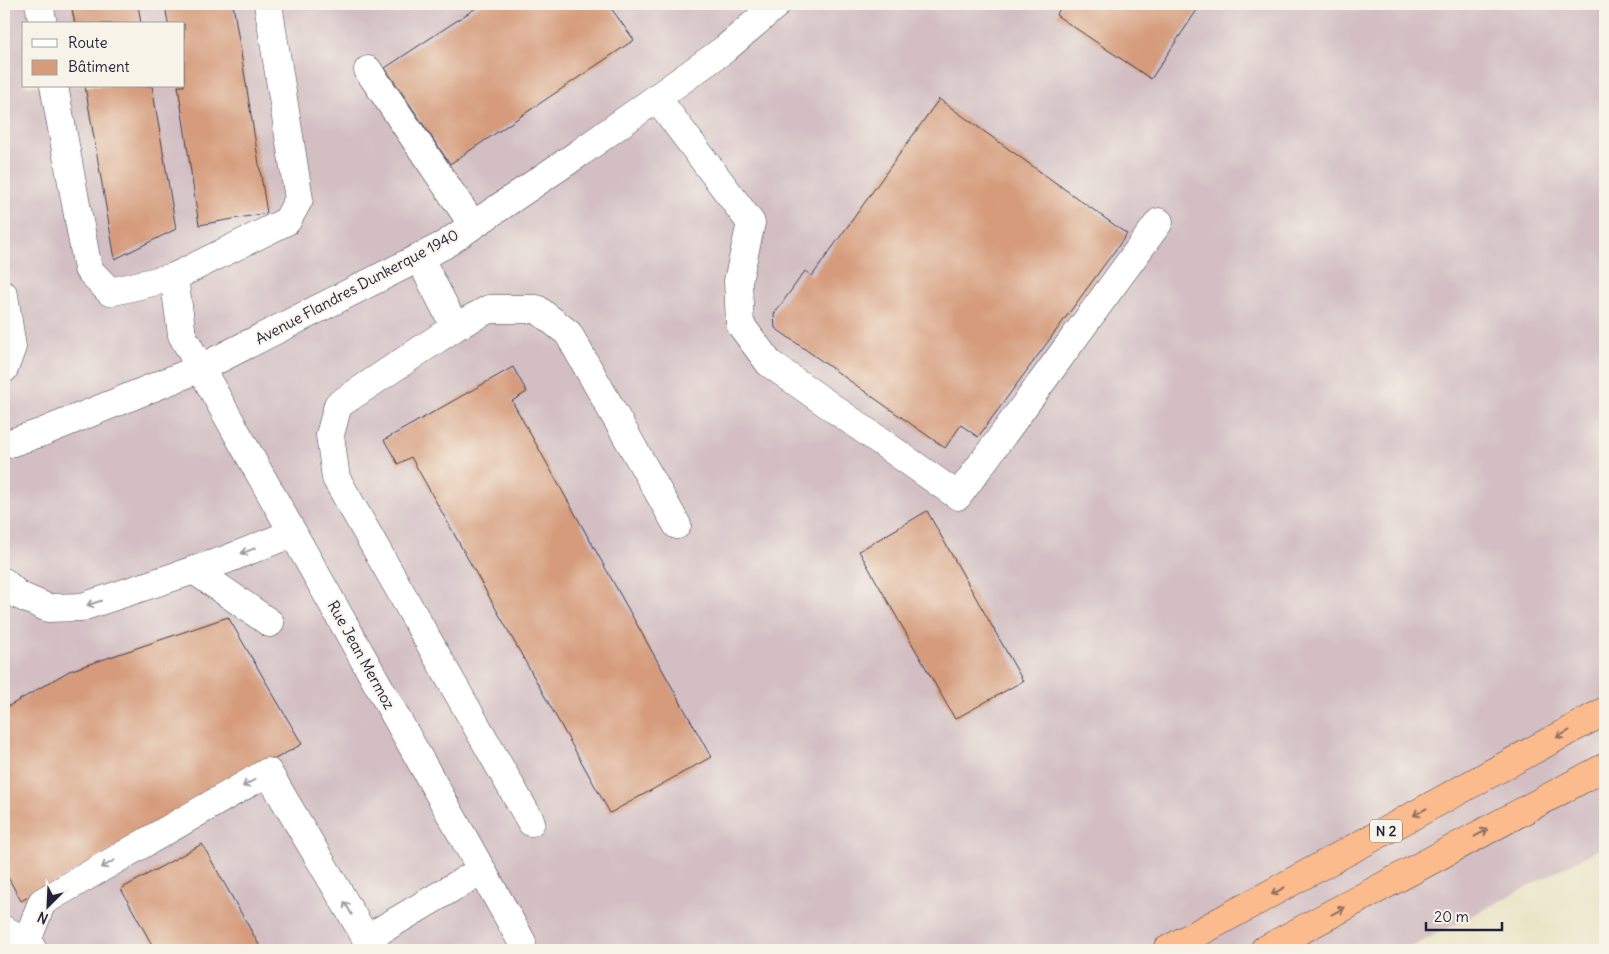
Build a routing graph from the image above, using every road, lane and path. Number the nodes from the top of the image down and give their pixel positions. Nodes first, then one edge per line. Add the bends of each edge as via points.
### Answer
1 (39, 4) edge
2 (268, 4) edge
3 (777, 4) edge
4 (43, 22) edge
5 (368, 70) dead end
6 (54, 88) edge
7 (657, 98) junction
8 (1159, 222) dead end
9 (473, 225) junction
10 (419, 257) junction
11 (174, 277) junction
12 (4, 295) edge
13 (455, 327) junction
14 (201, 368) junction
15 (4, 369) edge
16 (4, 444) edge
17 (677, 525) dead end
18 (293, 533) junction
19 (194, 570) junction
20 (4, 582) edge
21 (270, 622) dead end
22 (1605, 711) edge
23 (1605, 767) edge
24 (530, 822) dead end
25 (482, 870) junction
26 (22, 940) edge
27 (522, 942) dead end
28 (370, 945) edge
29 (1167, 950) edge
30 (1264, 950) edge

1 - 4 street
2 - 11 street via 299,199 287,221
3 - 7 street, Avenue Flandres Dunkerque 1940 via 725,49
5 - 9 street
6 - 11 street via 88,269 110,292
7 - 8 street via 751,223 738,281 740,324 769,363 958,496
7 - 9 street, Avenue Flandres Dunkerque 1940
9 - 10 street, Avenue Flandres Dunkerque 1940
10 - 13 street
10 - 14 street, Avenue Flandres Dunkerque 1940
11 - 14 street, Rue Jean Mermoz via 182,335
12 - 15 street via 12,347
13 - 17 street via 489,309 537,309 568,333
13 - 24 street via 338,405 330,435 336,478
14 - 16 street, Avenue Flandres Dunkerque 1940 via 43,432
14 - 18 street, Rue Jean Mermoz
18 -> 19 street
18 - 25 street, Rue Jean Mermoz
19 -> 20 street via 82,607 48,608 18,594
19 - 21 street
22 -> 29 highway, N 2
30 -> 23 highway
25 - 27 street, Rue Jean Mermoz
25 - 28 street
28 -> 26 street via 268,772 42,902

